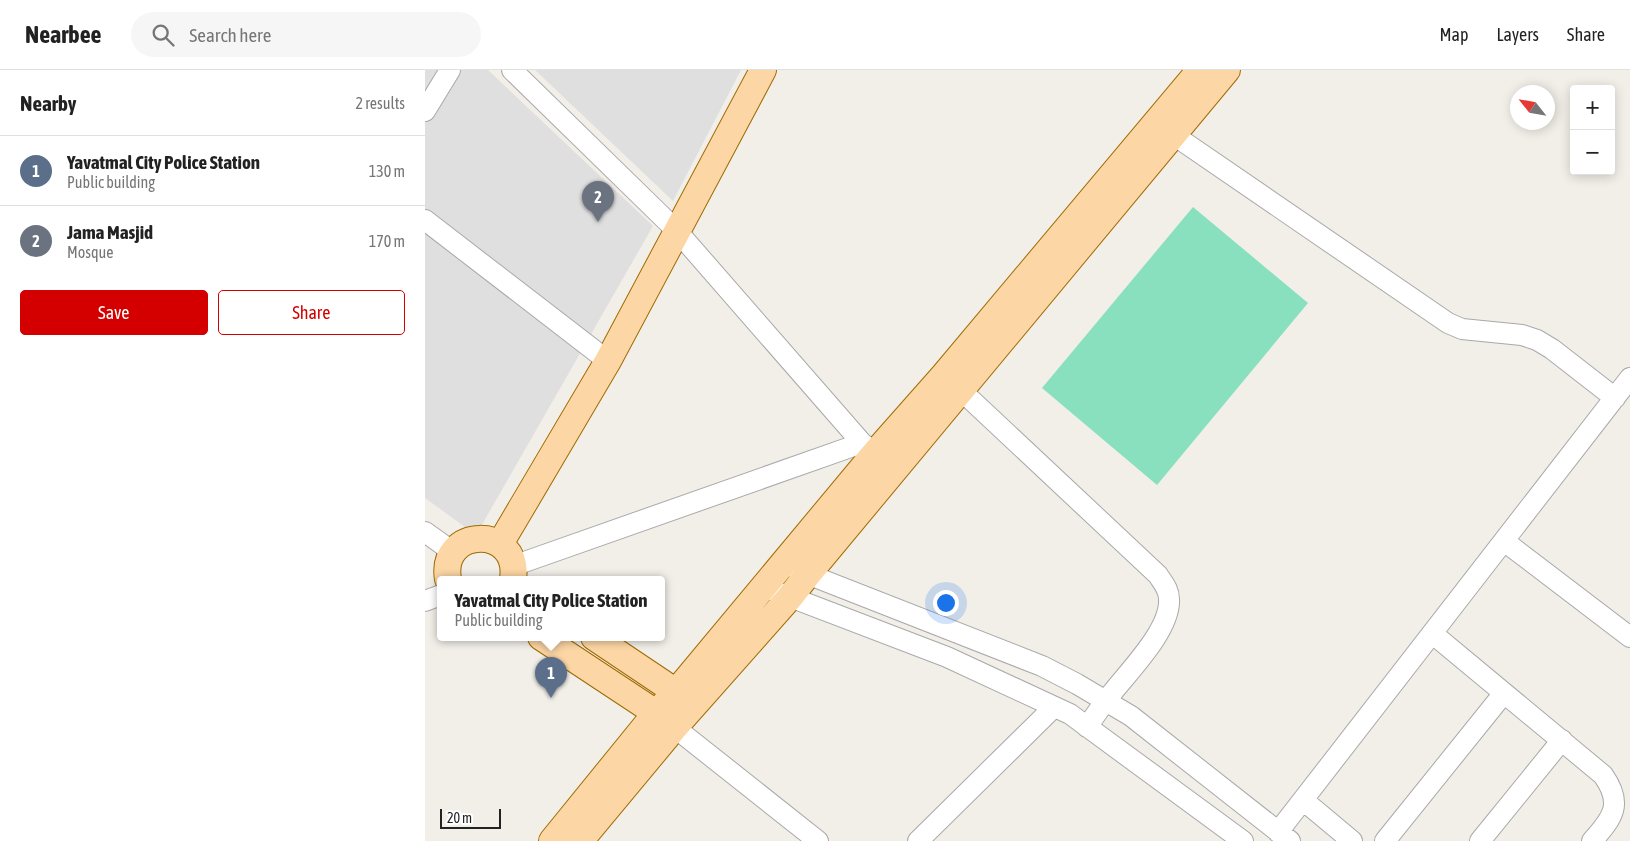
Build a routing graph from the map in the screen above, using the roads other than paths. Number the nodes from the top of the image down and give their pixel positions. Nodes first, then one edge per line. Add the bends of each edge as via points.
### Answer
1 (450, 70) edge
2 (512, 70) edge
3 (763, 70) edge
4 (1200, 70) edge
5 (1227, 70) edge
6 (425, 111) edge
7 (1165, 129) junction
8 (425, 220) edge
9 (677, 231) junction
10 (608, 361) junction
11 (1630, 378) edge
12 (952, 383) junction
13 (1615, 398) junction
14 (869, 448) junction
15 (425, 532) edge
16 (1504, 541) junction
17 (500, 544) junction
18 (453, 552) junction
19 (783, 565) junction
20 (513, 573) edge
21 (808, 574) junction
22 (448, 576) edge
23 (764, 587) junction
24 (437, 597) edge
25 (790, 597) junction
26 (425, 601) edge
27 (1433, 634) junction
28 (1630, 637) edge
29 (547, 641) edge
30 (600, 641) edge
31 (676, 692) junction
32 (1504, 693) junction
33 (1105, 700) junction
34 (1054, 707) junction
35 (665, 720) junction
36 (1087, 727) junction
37 (1561, 740) junction
38 (1303, 800) junction
39 (1284, 836) edge
40 (552, 841) edge
41 (580, 841) edge
42 (818, 841) edge
43 (918, 841) edge
44 (1243, 841) edge
45 (1352, 841) edge
46 (1385, 841) edge
47 (1479, 841) edge
48 (1593, 841) edge

1 - 6 street
2 - 9 street
3 - 9 main road
4 - 7 main road
5 - 7 main road
7 - 12 main road
7 - 13 street via 1448,323 1463,329 1522,335 1537,340 1552,348
8 - 10 street
9 - 10 main road
9 - 14 street
10 - 17 main road
11 - 13 street
12 - 14 main road
12 - 21 main road
12 - 33 street via 1158,575 1168,589 1167,617 1159,634
13 - 16 street
14 - 19 main road
14 - 20 street
15 - 18 street
16 - 27 street
16 - 28 street
17 - 18 main road via 490,539 470,539
17 - 20 main road via 512,561
18 - 22 main road via 448,561
19 - 21 street
19 - 23 main road
21 - 25 main road
21 - 33 street via 1042,666
23 - 25 street
23 - 31 main road
24 - 26 street
25 - 34 street via 947,657
25 - 35 main road
27 - 32 street
27 - 38 street
29 - 35 main road
30 - 31 main road
31 - 35 main road
32 - 37 street
32 - 46 street
33 - 36 street
33 - 39 street via 1131,716
34 - 36 street
34 - 43 street
35 - 40 main road
35 - 41 main road
35 - 42 street
36 - 44 street
37 - 47 street
37 - 48 street via 1603,774 1615,798 1611,817
38 - 39 street
38 - 45 street

